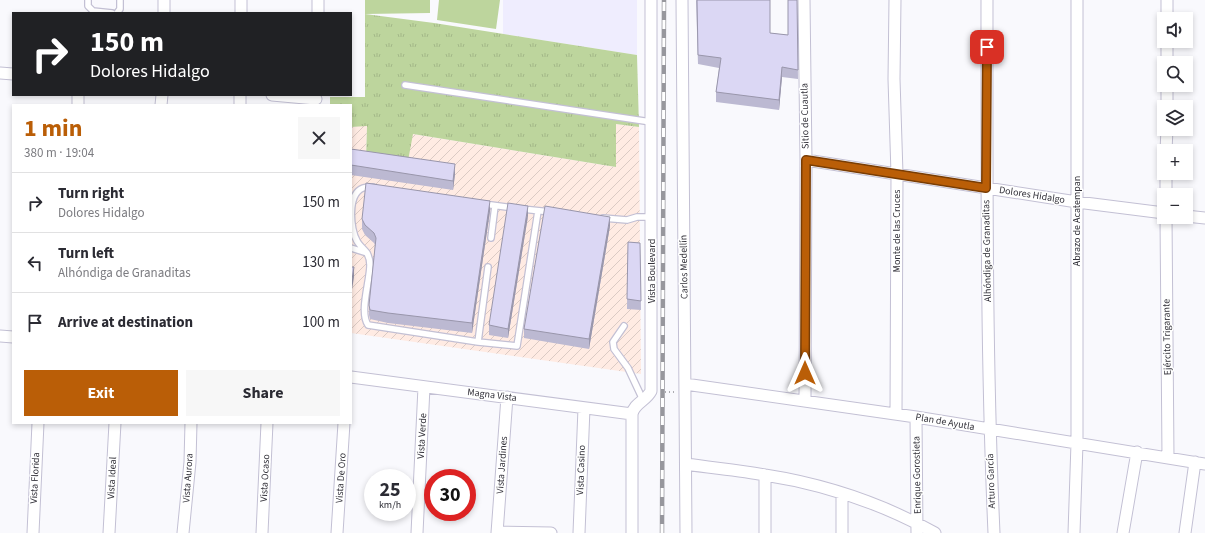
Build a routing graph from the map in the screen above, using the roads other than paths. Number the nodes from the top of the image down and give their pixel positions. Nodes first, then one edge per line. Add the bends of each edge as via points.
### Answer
1 (88, 0) edge
2 (120, 0) edge
3 (164, 0) edge
4 (241, 0) edge
5 (318, 0) edge
6 (651, 0) edge
7 (682, 0) edge
8 (804, 0) edge
9 (894, 0) edge
10 (987, 0) edge
11 (1077, 0) edge
12 (1167, 0) edge
13 (102, 12) edge
14 (118, 12) edge
15 (164, 12) edge
16 (241, 12) edge
17 (318, 12) edge
18 (1167, 12) edge
19 (0, 73) edge
20 (12, 74) edge
21 (405, 85) dead end
22 (281, 96) edge
23 (316, 100) edge
24 (651, 122) junction
25 (806, 160) junction
26 (897, 174) junction
27 (379, 188) edge
28 (986, 188) junction
29 (1077, 202) junction
30 (352, 203) edge
31 (479, 204) edge
32 (495, 206) junction
33 (538, 211) junction
34 (1157, 212) edge
35 (554, 213) edge
36 (593, 217) edge
37 (651, 217) junction
38 (1193, 217) edge
39 (1205, 218) edge
40 (352, 221) edge
41 (1166, 224) edge
42 (491, 238) dead end
43 (352, 248) edge
44 (367, 253) junction
45 (488, 267) dead end
46 (624, 326) dead end
47 (0, 336) edge
48 (12, 337) edge
49 (478, 342) junction
50 (352, 377) edge
51 (424, 387) junction
52 (685, 388) junction
53 (507, 397) junction
54 (643, 400) junction
55 (805, 401) junction
56 (584, 408) junction
57 (632, 414) junction
58 (896, 414) junction
59 (916, 417) junction
60 (38, 424) edge
61 (115, 424) edge
62 (191, 424) edge
63 (267, 424) edge
64 (344, 424) edge
65 (989, 429) junction
66 (1079, 443) junction
67 (1137, 452) junction
68 (1168, 457) junction
69 (1200, 463) edge
70 (686, 464) junction
71 (765, 475) junction
72 (842, 493) junction
73 (917, 528) edge
74 (497, 532) edge
75 (33, 533) edge
76 (109, 533) edge
77 (183, 533) edge
78 (262, 533) edge
79 (337, 533) edge
80 (417, 533) edge
81 (551, 533) edge
82 (579, 533) edge
83 (632, 533) edge
84 (686, 533) edge
85 (765, 533) edge
86 (842, 533) edge
87 (934, 533) edge
88 (994, 533) edge
89 (1074, 533) edge
90 (1081, 533) edge
91 (1123, 533) edge
92 (1185, 533) edge

1 - 13 lane via 88,6 93,11
2 - 14 lane
3 - 15 street
4 - 16 street
5 - 17 street
6 - 24 street, Vista Boulevard
7 - 52 street, Carlos Medellín
8 - 25 street, Sitio de Cuautla
9 - 26 street, Monte de las Cruces
10 - 28 street, Alhóndiga de Granaditas
11 - 29 street, Abrazo de Acatempan
12 - 18 street
19 - 20 street
21 - 24 lane
22 - 23 street
24 - 37 street, Vista Boulevard
25 - 26 street, Dolores Hidalgo
25 - 55 street, Sitio de Cuautla
26 - 28 street, Dolores Hidalgo
26 - 58 street, Monte de las Cruces
27 - 30 lane via 363,188 357,192
28 - 29 street, Dolores Hidalgo
28 - 65 street, Alhóndiga de Granaditas
29 - 34 street, Dolores Hidalgo
29 - 66 street, Abrazo de Acatempan
31 - 32 lane
32 - 33 lane
32 - 42 lane
33 - 35 lane
33 - 49 lane via 517,346
36 - 37 lane via 627,220
37 - 54 street, Vista Boulevard via 651,391
38 - 39 street
40 - 44 lane via 357,240
41 - 68 street, Ejército Trigarante
43 - 44 lane
44 - 49 lane via 370,263 364,311 368,325
45 - 49 lane
46 - 54 lane via 613,342 614,349 628,368
47 - 48 street
50 - 51 street, Magna Vista
51 - 53 street, Magna Vista
51 - 80 street, Vista Verde
52 - 55 street, Plan de Ayutla
52 - 70 street, Carlos Medellín
53 - 56 street, Magna Vista
53 - 74 street, Vista Jardines
54 - 57 street via 634,407
55 - 58 street, Plan de Ayutla
56 - 57 street, Magna Vista
56 - 82 street, Vista Casino
57 - 83 street
58 - 59 street, Plan de Ayutla
59 - 65 street, Plan de Ayutla
59 - 73 street, Enrique Gorostieta
60 - 75 street, Vista Florida
61 - 76 street, Vista Ideal
62 - 77 street, Vista Aurora
63 - 78 street, Vista Ocaso
64 - 79 street, Vista De Oro
65 - 66 street, Plan de Ayutla
65 - 88 street, Arturo García
66 - 67 street, Plan de Ayutla
66 - 89 street
66 - 90 street
67 - 68 street, Plan de Ayutla
67 - 91 street
68 - 69 street, Plan de Ayutla
69 - 92 street
70 - 71 street
70 - 84 street, Carlos Medellín
71 - 72 street
71 - 85 street
72 - 73 street
72 - 86 street
73 - 87 street
74 - 81 street

